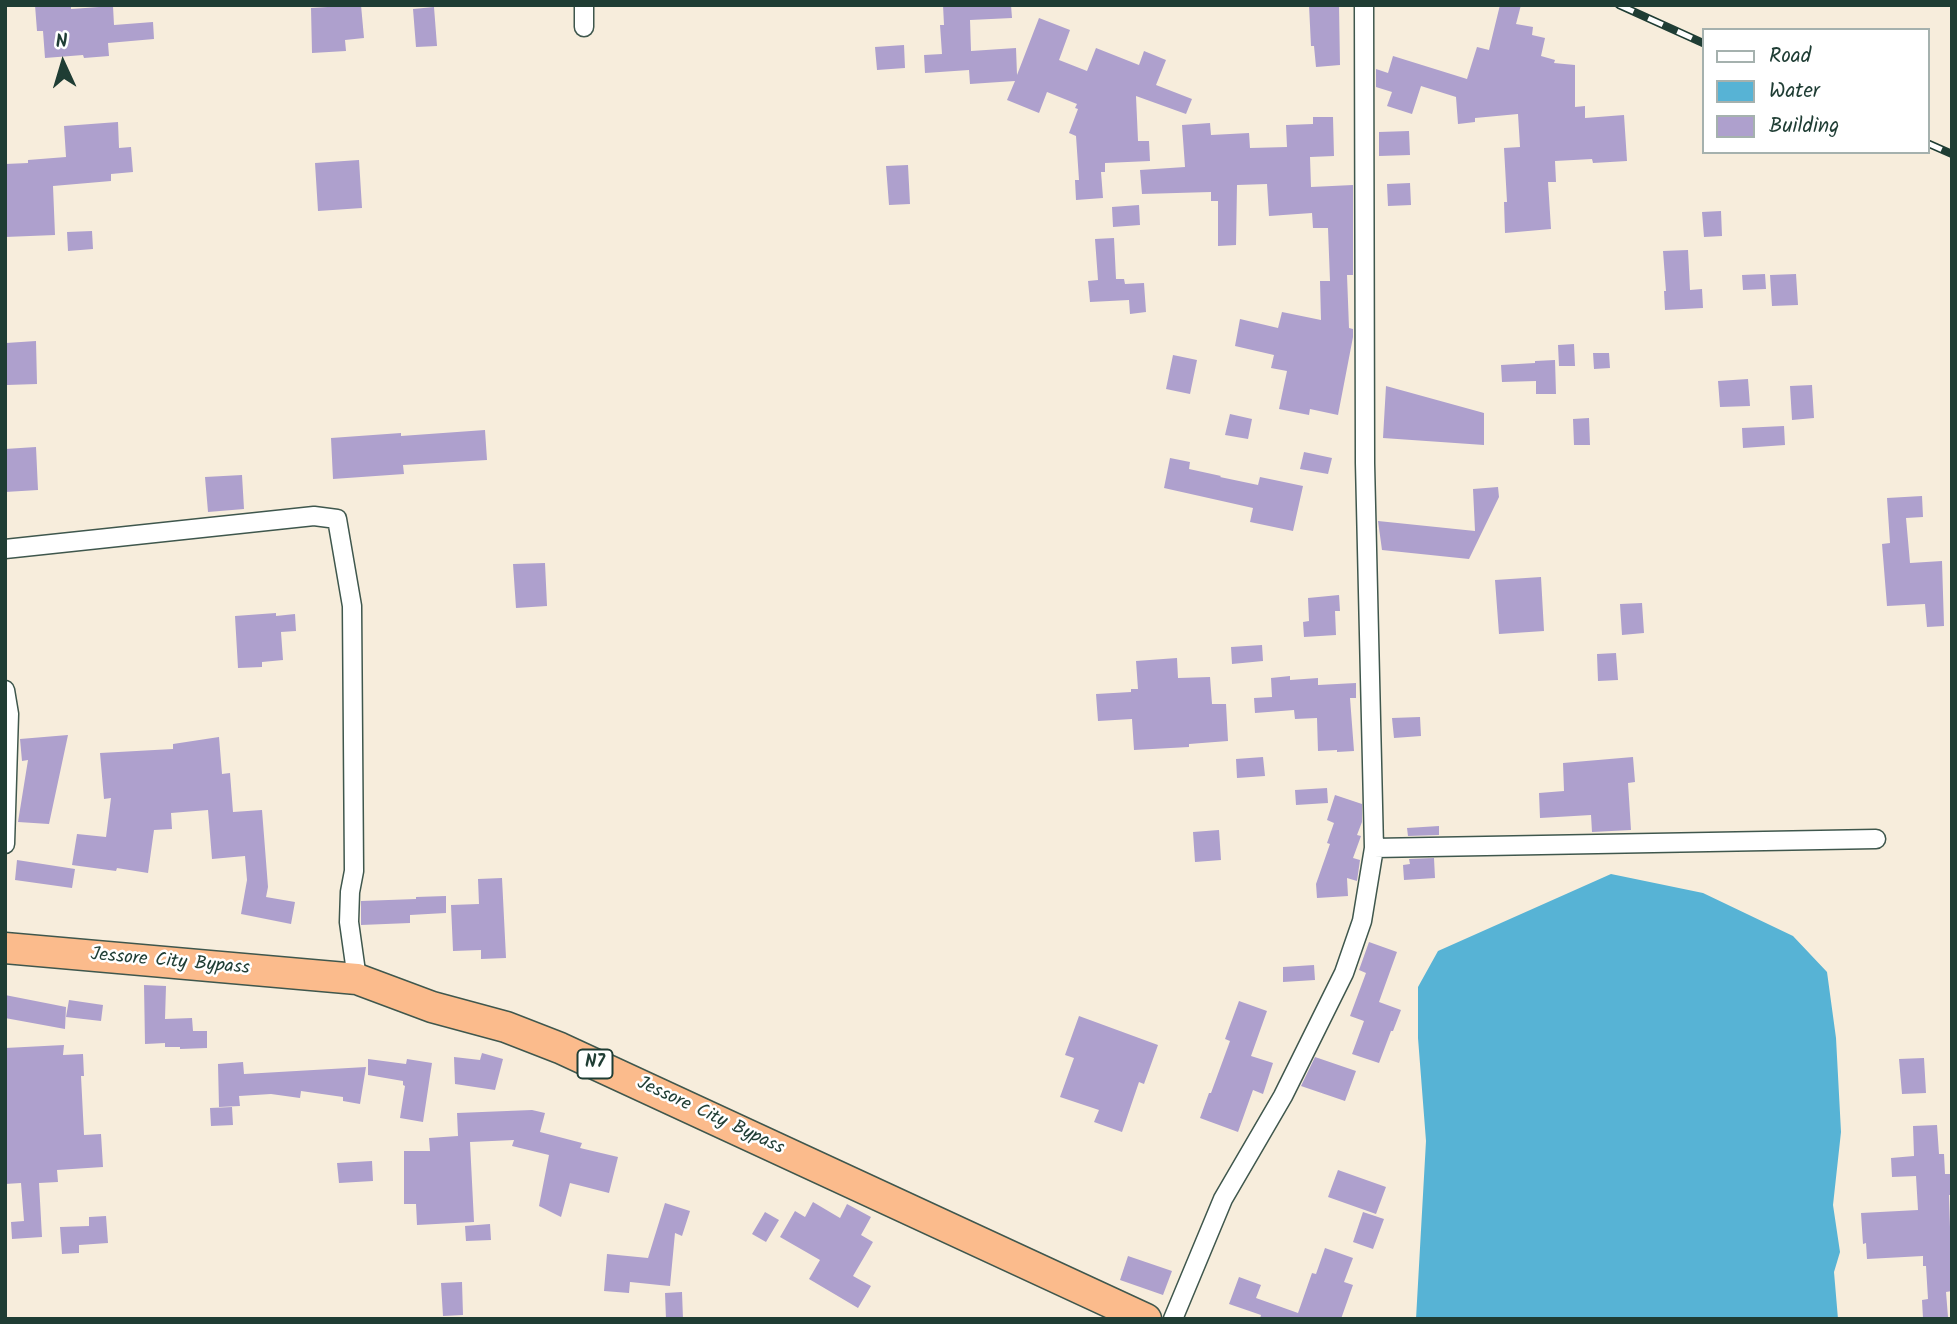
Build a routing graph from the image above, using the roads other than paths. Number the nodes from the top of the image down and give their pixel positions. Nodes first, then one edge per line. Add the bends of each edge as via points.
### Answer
1 (584, 5) edge
2 (1364, 5) edge
3 (584, 27) dead end
4 (5, 549) edge
5 (5, 690) edge
6 (7, 752) edge
7 (1876, 839) dead end
8 (5, 844) edge
9 (1374, 848) junction
10 (5, 948) edge
11 (358, 979) junction
12 (1146, 1319) edge
13 (1173, 1319) edge

1 - 3 street
2 - 9 street via 1365,463
4 - 11 street via 314,516 337,519 352,606 354,871 349,922
5 - 6 street
6 - 8 street
7 - 9 street
9 - 13 street via 1362,921 1344,973 1283,1096 1223,1199
10 - 11 highway, Jessore City Bypass / N7
11 - 12 highway, Jessore City Bypass / N7 via 560,1048

